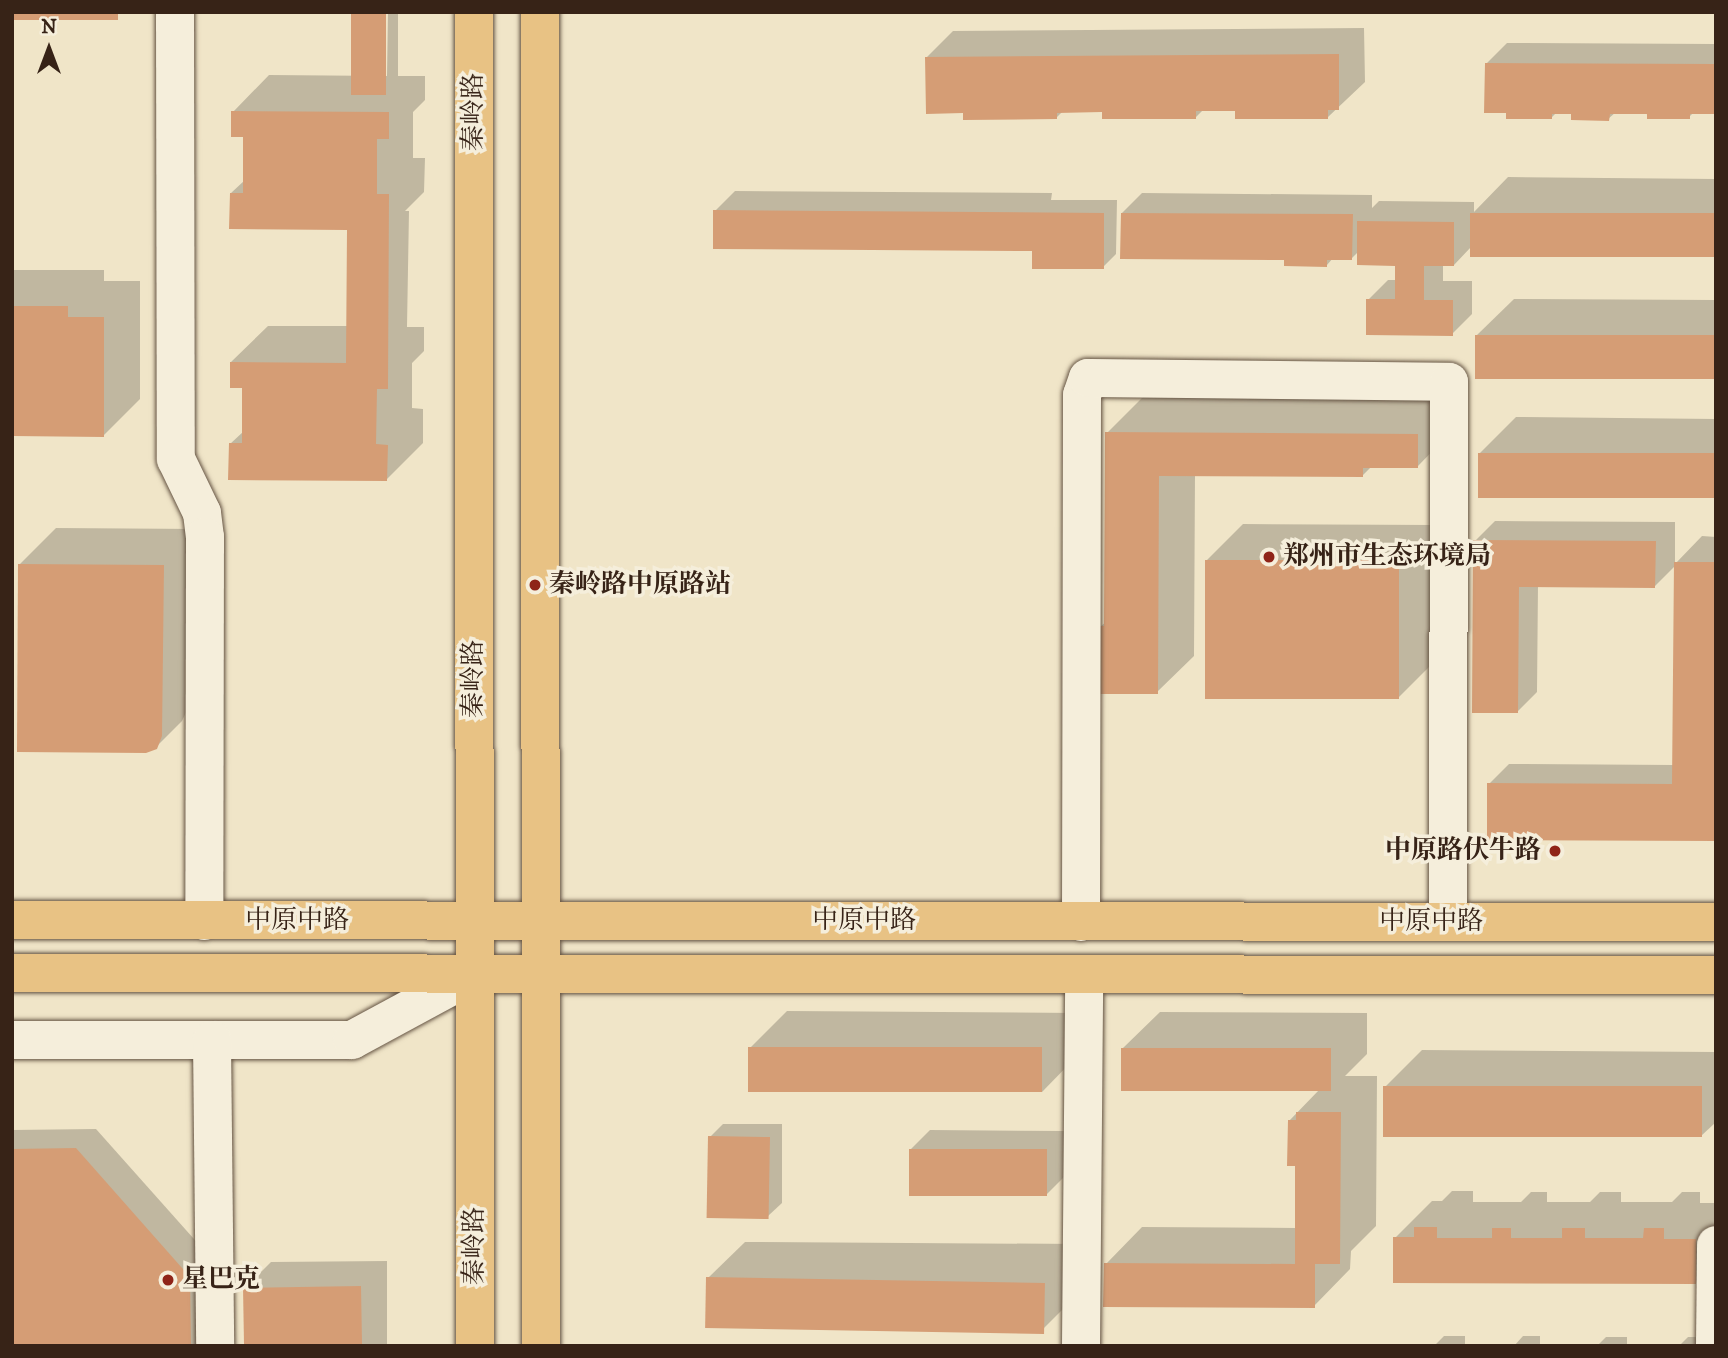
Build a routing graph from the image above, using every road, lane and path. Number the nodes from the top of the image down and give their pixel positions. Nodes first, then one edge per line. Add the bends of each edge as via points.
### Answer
1 (175, 12) edge
2 (474, 12) edge
3 (540, 12) edge
4 (12, 920) edge
5 (204, 920) junction
6 (474, 921) junction
7 (540, 921) junction
8 (1081, 922) junction
9 (1448, 922) junction
10 (1716, 922) edge
11 (12, 973) edge
12 (474, 974) junction
13 (540, 974) junction
14 (1084, 975) junction
15 (1716, 975) edge
16 (12, 1040) edge
17 (212, 1040) junction
18 (1716, 1245) edge
19 (215, 1346) edge
20 (475, 1346) edge
21 (541, 1346) edge
22 (1081, 1346) edge
23 (1715, 1346) edge

1 - 5 street via 176,459 202,513 205,537
2 - 6 main road, 秦岭路
3 - 7 main road
4 - 5 main road, 中原中路
5 - 6 main road, 中原中路
6 - 7 main road, 中原中路
6 - 12 main road, 秦岭路
7 - 8 main road, 中原中路
7 - 13 main road
8 - 9 main road, 中原中路
8 - 9 street via 1082,394 1088,378 1449,382
9 - 10 main road, 中原中路
11 - 12 main road, 中原中路
12 - 13 main road, 中原中路
12 - 17 street via 352,1040
12 - 20 main road, 秦岭路
13 - 14 main road, 中原中路
13 - 21 main road
14 - 15 main road, 中原中路
14 - 22 street
16 - 17 street
17 - 19 street
18 - 23 street

